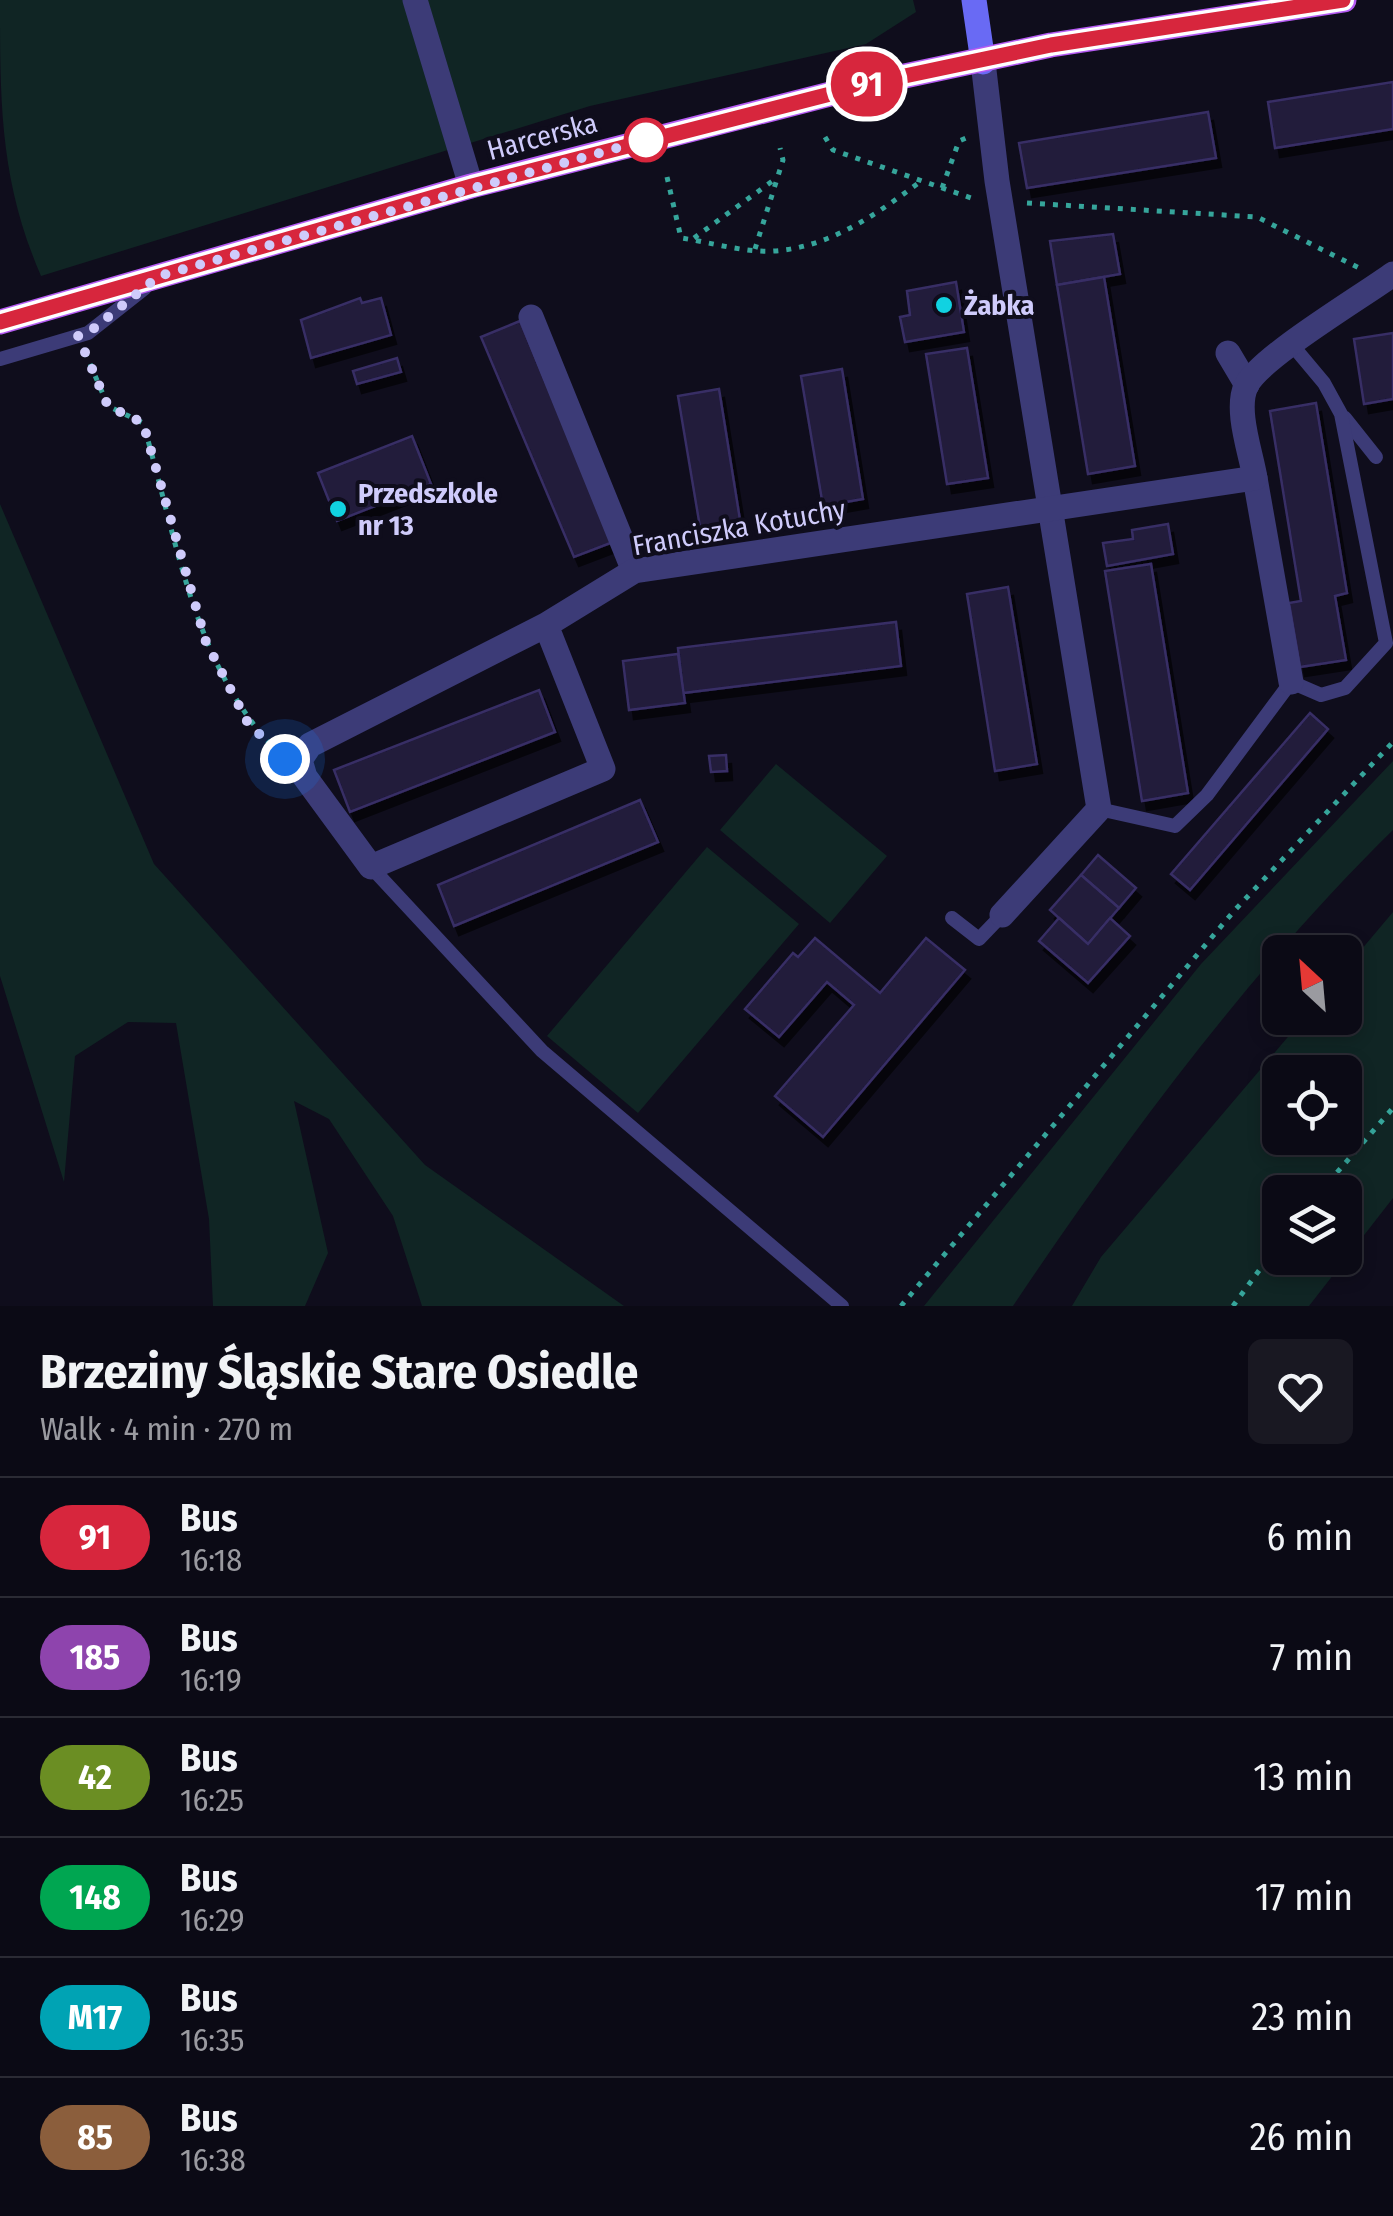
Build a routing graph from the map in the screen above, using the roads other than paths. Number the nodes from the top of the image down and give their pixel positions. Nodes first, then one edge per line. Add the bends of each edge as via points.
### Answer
1 (416, 0) edge
2 (974, 0) edge
3 (1344, 0) edge
4 (983, 62) junction
5 (472, 186) junction
6 (159, 276) junction
7 (1388, 278) edge
8 (531, 317) dead end
9 (0, 322) edge
10 (1292, 346) junction
11 (1228, 353) dead end
12 (0, 358) edge
13 (1246, 385) junction
14 (1341, 414) junction
15 (1376, 457) dead end
16 (1255, 478) junction
17 (1050, 509) junction
18 (634, 571) junction
19 (546, 625) junction
20 (1291, 682) junction
21 (1099, 809) junction
22 (371, 867) junction
23 (1002, 916) joint
24 (952, 918) dead end
25 (842, 1306) edge

1 - 5 street
2 - 4 street
3 - 4 main road, Harcerska via 1076,40
4 - 5 main road, Harcerska via 881,81
4 - 17 street
5 - 6 main road, Harcerska
6 - 9 main road, Harcerska
6 - 12 lane via 88,333
7 - 10 street
8 - 18 street
10 - 13 street
10 - 14 lane
11 - 13 street
13 - 16 street
14 - 15 lane
14 - 20 lane via 1386,643 1345,688 1321,695
16 - 17 street, Franciszka Kotuchy
16 - 20 street
17 - 18 street, Franciszka Kotuchy
17 - 21 street
18 - 19 street, Franciszka Kotuchy
19 - 22 street via 603,769
19 - 22 street, Franciszka Kotuchy via 310,745 300,760 305,777
20 - 21 lane via 1207,795 1175,826
21 - 23 street
22 - 25 lane via 542,1051
23 - 24 lane via 978,939

